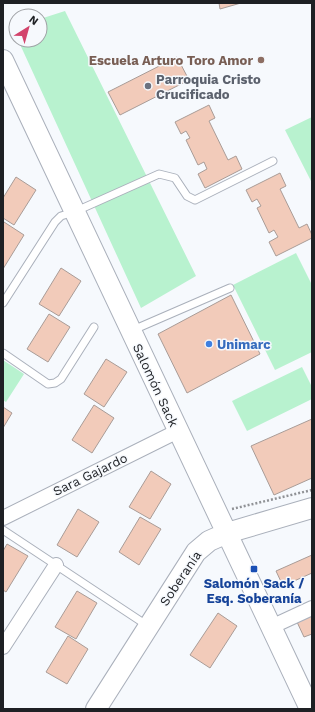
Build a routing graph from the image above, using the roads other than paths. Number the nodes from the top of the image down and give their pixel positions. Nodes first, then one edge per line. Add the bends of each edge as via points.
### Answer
1 (3, 60) edge
2 (273, 161) dead end
3 (74, 212) junction
4 (230, 288) dead end
5 (3, 303) edge
6 (94, 328) dead end
7 (131, 331) junction
8 (3, 353) edge
9 (178, 431) junction
10 (312, 508) edge
11 (3, 518) edge
12 (3, 530) edge
13 (227, 533) junction
14 (56, 565) junction
15 (312, 608) edge
16 (148, 627) junction
17 (271, 627) junction
18 (3, 646) edge
19 (96, 709) edge
20 (310, 709) edge

1 - 3 main road, Salomón Sack
2 - 3 lane via 195,200 186,196 176,178 159,174
3 - 5 lane via 61,216 55,222
3 - 7 main road, Salomón Sack
4 - 7 lane
6 - 8 lane via 56,383 48,384
7 - 9 main road, Salomón Sack
9 - 11 street, Sara Gajardo
9 - 13 main road, Salomón Sack
10 - 13 main road, Soberanía
12 - 14 lane
13 - 16 main road, Soberanía via 209,541 196,552
13 - 17 main road, Salomón Sack
14 - 16 lane
14 - 18 street
15 - 17 street
16 - 19 main road, Soberanía
17 - 20 main road, Salomón Sack

